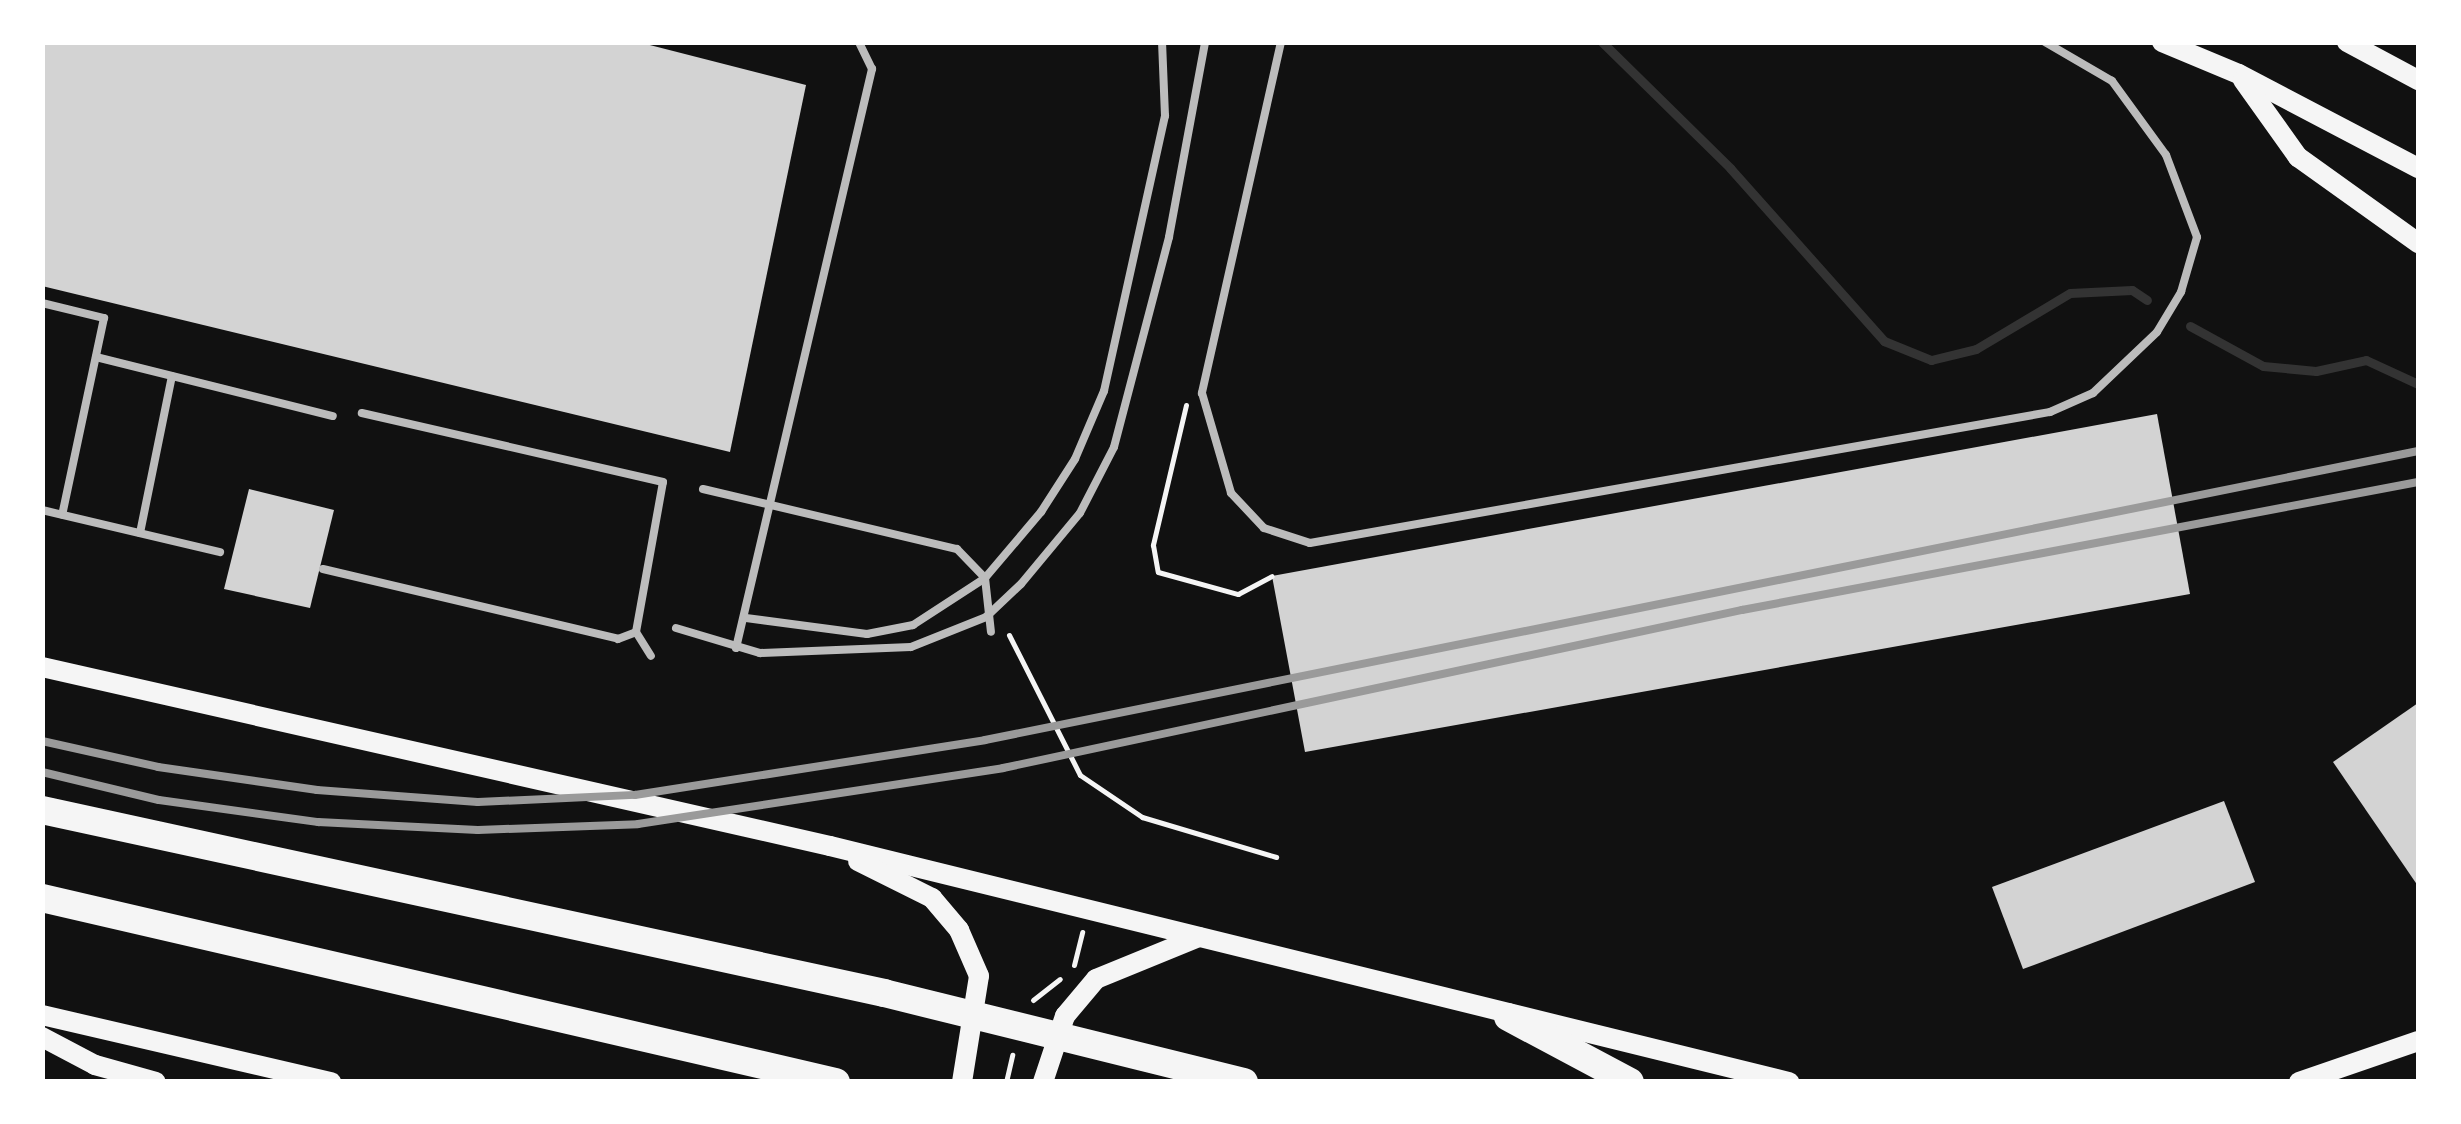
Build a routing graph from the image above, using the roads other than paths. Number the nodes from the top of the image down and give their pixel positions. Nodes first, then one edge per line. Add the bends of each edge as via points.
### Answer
1 (858, 42) edge
2 (1162, 42) edge
3 (1205, 42) edge
4 (1281, 42) edge
5 (2045, 42) edge
6 (2162, 42) edge
7 (2348, 42) edge
8 (2239, 74) junction
9 (2418, 80) edge
10 (2418, 168) edge
11 (2418, 243) edge
12 (42, 303) edge
13 (96, 357) junction
14 (172, 376) junction
15 (362, 413) dead end
16 (333, 416) dead end
17 (703, 488) dead end
18 (773, 504) junction
19 (42, 510) edge
20 (62, 515) junction
21 (140, 533) junction
22 (220, 552) dead end
23 (323, 568) dead end
24 (985, 578) junction
25 (986, 617) junction
26 (746, 618) junction
27 (676, 628) dead end
28 (636, 632) junction
29 (990, 632) dead end
30 (736, 648) junction
31 (651, 656) dead end
32 (42, 667) edge
33 (42, 810) edge
34 (830, 846) junction
35 (42, 898) edge
36 (1201, 936) junction
37 (42, 1015) edge
38 (1508, 1017) junction
39 (42, 1037) edge
40 (2418, 1042) edge
41 (156, 1082) edge
42 (331, 1082) edge
43 (836, 1082) edge
44 (962, 1082) edge
45 (1042, 1082) edge
46 (1244, 1082) edge
47 (1630, 1082) edge
48 (1789, 1082) edge
49 (2299, 1082) edge

1 - 18 lane via 872,70
2 - 24 lane via 1165,116 1104,390 1075,459
3 - 25 lane via 1169,238 1114,448 1066,533
4 - 5 lane via 1202,393 1231,492 1264,528 1310,543 2050,412 2093,392 2157,332 2182,292 2197,238 2166,155 2112,81
6 - 8 main road
7 - 9 main road
8 - 10 main road
8 - 11 main road via 2298,157
12 - 13 lane via 104,318
13 - 14 lane
13 - 20 lane
14 - 16 lane
14 - 21 lane
15 - 28 lane via 663,482
17 - 18 lane
18 - 24 lane via 957,549
18 - 26 lane
19 - 20 lane
20 - 21 lane
21 - 22 lane
23 - 28 lane via 618,639
24 - 25 lane
24 - 26 lane via 913,625 867,634
25 - 29 lane
25 - 30 lane via 911,647 820,656
26 - 30 lane
27 - 30 lane
28 - 31 lane
32 - 34 main road
33 - 46 highway via 884,993
34 - 36 main road
34 - 44 main road via 932,898 960,930 980,976
35 - 43 highway
36 - 38 main road
36 - 45 main road via 1096,979 1065,1016
37 - 42 main road
38 - 47 highway
38 - 48 main road
39 - 41 main road via 95,1065
40 - 49 main road

